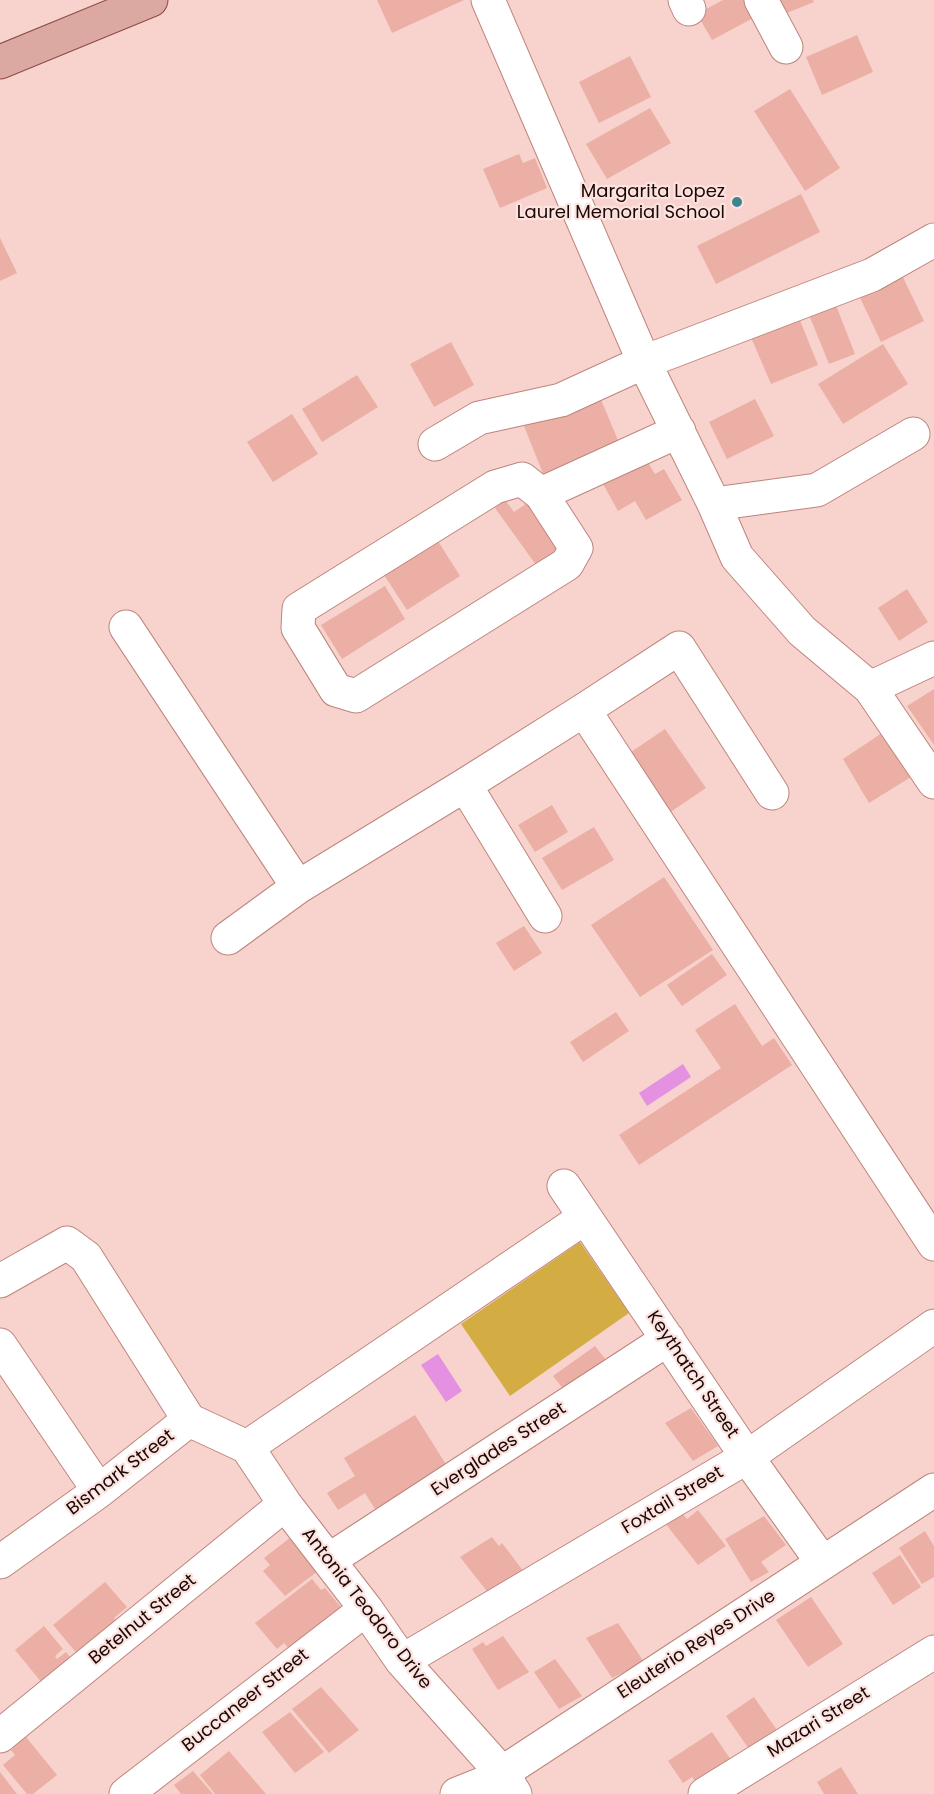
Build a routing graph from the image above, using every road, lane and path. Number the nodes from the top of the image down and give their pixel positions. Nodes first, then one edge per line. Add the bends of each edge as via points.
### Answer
1 (151, 0) edge
2 (488, 0) edge
3 (761, 0) edge
4 (117, 7) edge
5 (786, 47) dead end
6 (0, 62) edge
7 (934, 240) edge
8 (644, 362) junction
9 (679, 431) junction
10 (912, 434) dead end
11 (435, 444) dead end
12 (541, 494) junction
13 (714, 504) junction
14 (126, 627) dead end
15 (934, 658) edge
16 (870, 688) junction
17 (584, 710) junction
18 (934, 782) edge
19 (465, 785) junction
20 (772, 793) dead end
21 (298, 888) junction
22 (545, 916) dead end
23 (228, 938) dead end
24 (564, 1186) dead end
25 (585, 1218) junction
26 (934, 1244) edge
27 (0, 1281) edge
28 (934, 1326) edge
29 (668, 1339) junction
30 (0, 1345) edge
31 (189, 1420) junction
32 (247, 1447) junction
33 (747, 1457) junction
34 (99, 1491) junction
35 (930, 1502) edge
36 (285, 1504) junction
37 (329, 1560) junction
38 (0, 1562) edge
39 (822, 1562) junction
40 (366, 1609) junction
41 (934, 1652) edge
42 (402, 1661) junction
43 (0, 1736) edge
44 (509, 1784) edge
45 (126, 1794) edge
46 (457, 1794) edge
47 (705, 1794) edge

1 - 4 main road
2 - 8 street
3 - 5 street
4 - 6 main road
7 - 8 street via 872,275
8 - 9 street
8 - 11 street via 561,400 479,418
9 - 12 street
9 - 13 street
10 - 13 street via 817,490
12 - 12 street via 522,479 495,487 300,609 298,628 336,690 356,696 567,564 576,548
13 - 16 street via 737,557 802,631
14 - 21 street
15 - 16 street
16 - 18 street
17 - 19 street
17 - 20 street via 678,648
17 - 26 street
19 - 21 street
19 - 22 street
21 - 23 street
24 - 25 street, Keythatch Street
25 - 29 street, Keythatch Street
25 - 32 street
27 - 31 street via 67,1243 86,1257
28 - 33 street, Foxtail Street
29 - 33 street, Keythatch Street
29 - 37 street, Everglades Street
30 - 34 street
31 - 32 street, Bismark Street
31 - 34 street, Bismark Street
32 - 36 street, Antonia Teodoro Drive
33 - 39 street, Keythatch Street
33 - 42 street, Foxtail Street
34 - 38 street, Bismark Street
35 - 39 street, Eleuterio Reyes Drive
36 - 37 street, Antonia Teodoro Drive
36 - 43 street, Betelnut Street
37 - 40 street, Antonia Teodoro Drive
39 - 44 street, Eleuterio Reyes Drive
40 - 42 street, Antonia Teodoro Drive
40 - 45 street, Buccaneer Street
41 - 47 street, Mazari Street
42 - 44 street, Antonia Teodoro Drive
44 - 46 street, Eleuterio Reyes Drive via 492,1780

